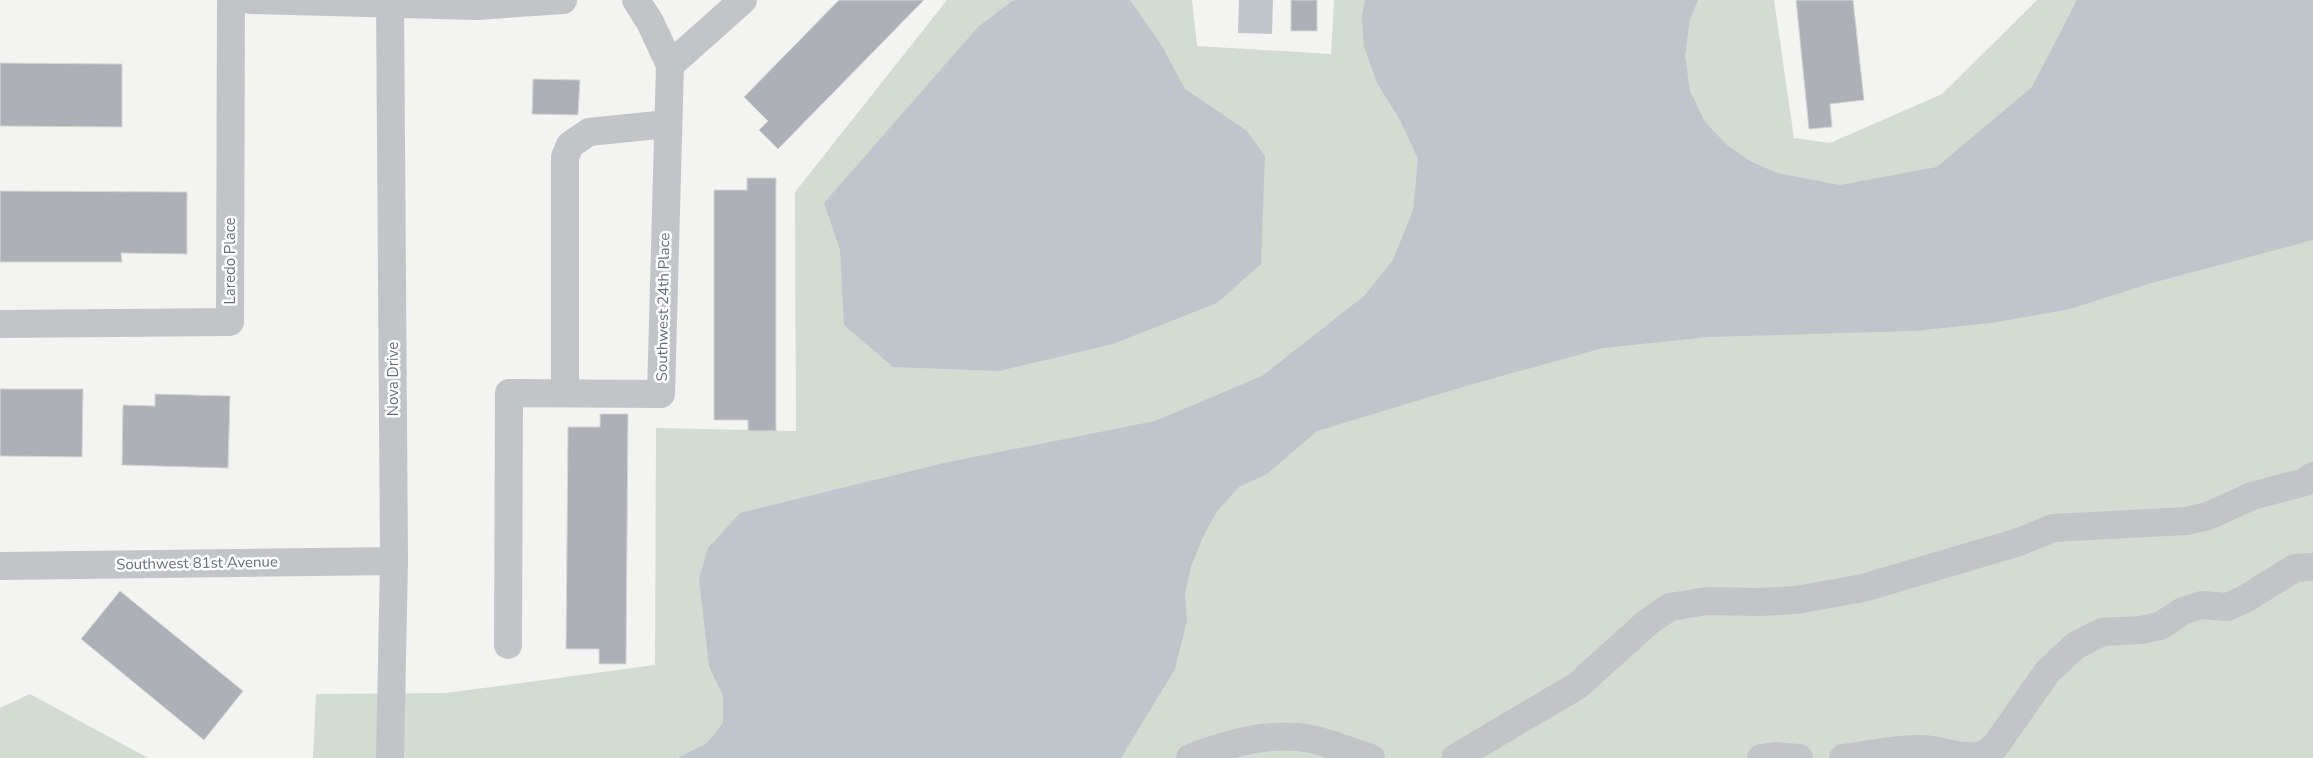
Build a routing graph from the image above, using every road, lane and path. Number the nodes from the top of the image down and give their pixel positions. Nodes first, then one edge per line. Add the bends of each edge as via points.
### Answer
1 (231, 0) edge
2 (251, 0) edge
3 (563, 0) edge
4 (636, 0) edge
5 (743, 0) edge
6 (390, 1) edge
7 (670, 65) junction
8 (667, 124) junction
9 (0, 324) edge
10 (565, 393) junction
11 (2313, 476) edge
12 (394, 561) junction
13 (0, 566) edge
14 (2313, 567) edge
15 (508, 645) dead end
16 (390, 758) edge
17 (1190, 758) edge
18 (1371, 758) edge
19 (1455, 758) edge
20 (1762, 758) edge
21 (1798, 758) edge
22 (1843, 758) edge

1 - 9 street, Laredo Place via 230,322
2 - 6 street
3 - 6 street via 477,6
4 - 7 street, Southwest 24th Place
5 - 7 street
6 - 12 street, Nova Drive
7 - 8 street, Southwest 24th Place
8 - 10 street via 589,132 570,145 565,157
8 - 10 street, Southwest 24th Place via 660,394
10 - 15 street, Southwest 24th Place via 509,393
11 - 19 street via 2304,482 2252,496 2208,516 2186,521 2053,528 2019,542 1863,588 1796,600 1707,601 1670,607 1648,622 1577,686
12 - 13 street, Southwest 81st Avenue
12 - 16 street, Nova Drive
14 - 22 street via 2295,568 2227,607 2202,604 2183,611 2160,626 2102,632 2075,646 2048,671 1988,753 1959,757 1926,749 1903,749
17 - 18 street via 1228,744 1285,737 1314,740
20 - 21 street

